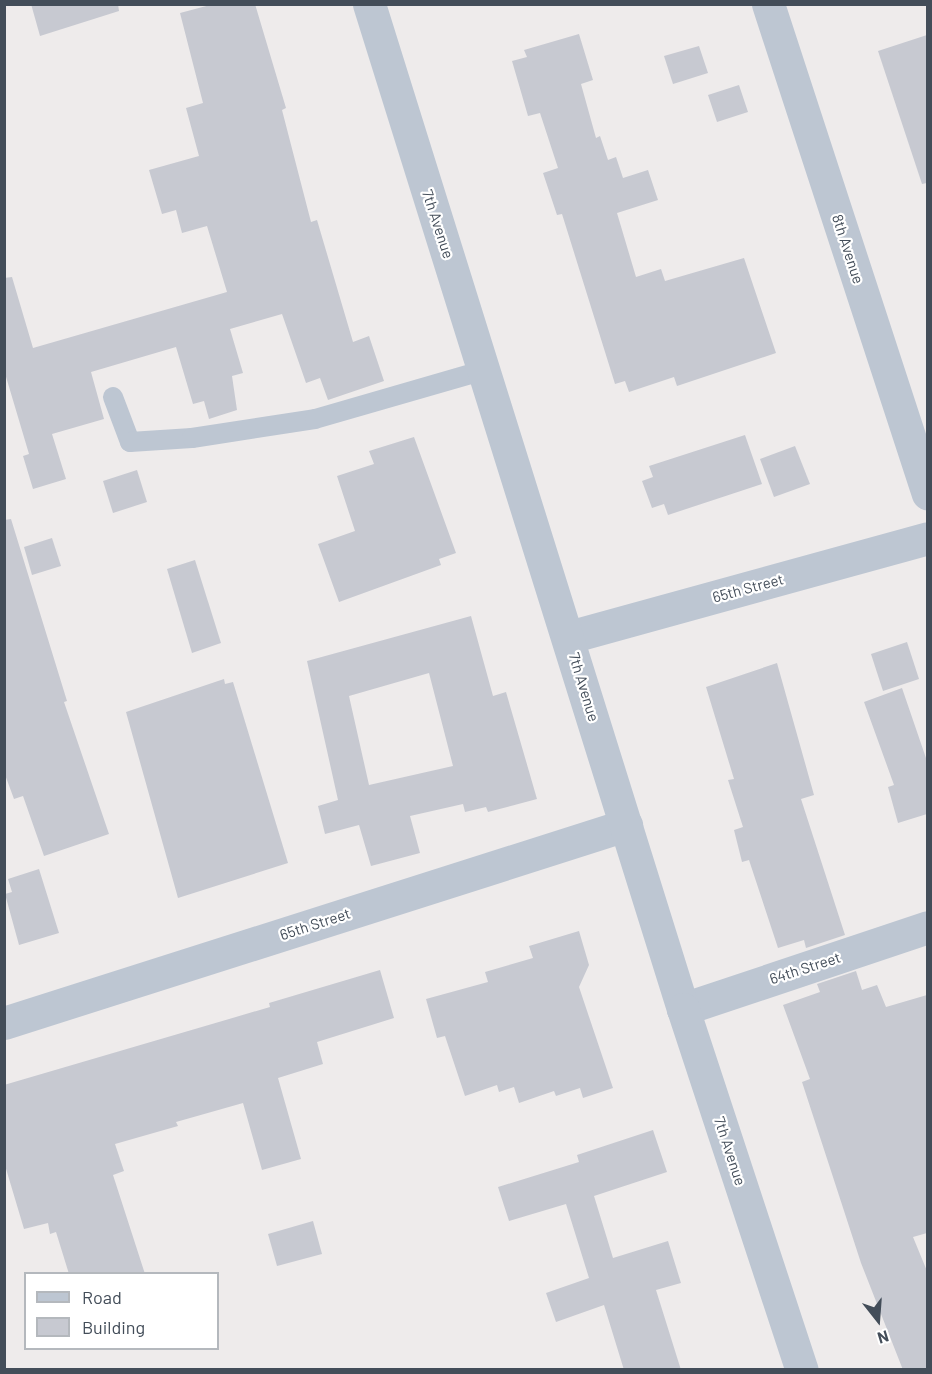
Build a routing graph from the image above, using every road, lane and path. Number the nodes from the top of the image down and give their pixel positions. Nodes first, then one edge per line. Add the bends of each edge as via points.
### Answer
1 (369, 4) edge
2 (768, 4) edge
3 (485, 370) junction
4 (113, 397) dead end
5 (927, 494) edge
6 (927, 538) edge
7 (569, 637) junction
8 (626, 825) junction
9 (927, 927) edge
10 (683, 1009) junction
11 (4, 1023) edge
12 (802, 1370) edge

1 - 3 street, 7th Avenue
2 - 5 street, 8th Avenue
3 - 4 lane via 315,419 192,438 130,442
3 - 7 street, 7th Avenue
6 - 7 street, 65th Street
7 - 8 street, 7th Avenue
8 - 10 street, 7th Avenue
8 - 11 street, 65th Street
9 - 10 street, 64th Street
10 - 12 street, 7th Avenue

